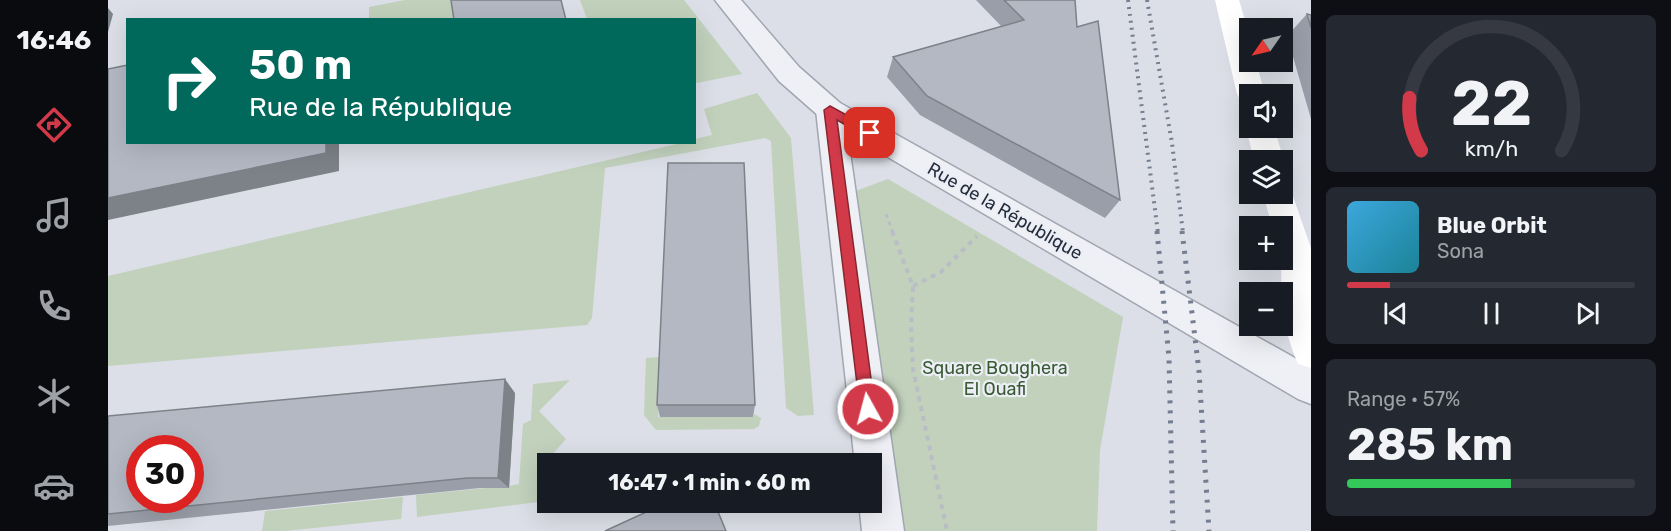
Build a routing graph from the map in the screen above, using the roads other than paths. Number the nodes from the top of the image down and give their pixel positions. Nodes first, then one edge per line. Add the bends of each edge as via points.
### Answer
1 (727, 0) edge
2 (1227, 0) edge
3 (1248, 84) edge
4 (830, 110) junction
5 (1281, 204) edge
6 (1304, 271) edge
7 (1311, 352) edge
8 (1311, 387) edge
9 (883, 531) edge

1 - 4 street, Rue de la République via 789,74
2 - 3 main road
4 - 8 street, Rue de la République
4 - 9 street
5 - 6 main road
6 - 7 main road via 1295,291

